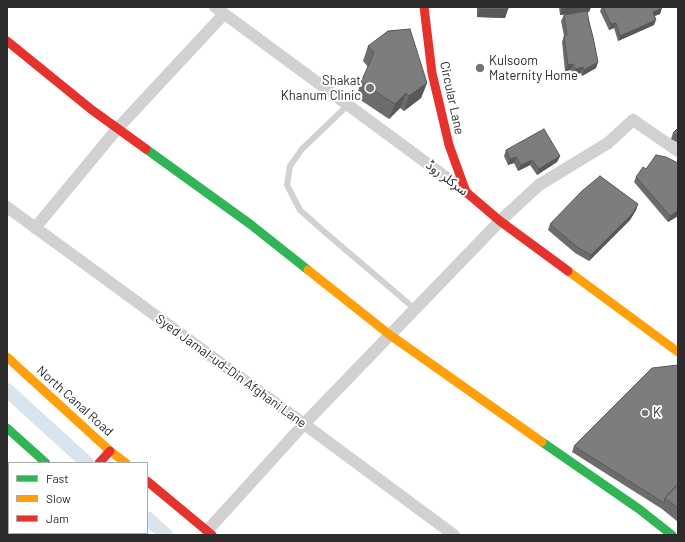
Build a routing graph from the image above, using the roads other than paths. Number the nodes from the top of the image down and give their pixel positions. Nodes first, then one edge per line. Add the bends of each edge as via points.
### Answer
1 (424, 7) edge
2 (219, 10) edge
3 (7, 41) edge
4 (348, 105) junction
5 (117, 129) junction
6 (678, 151) edge
7 (466, 192) junction
8 (7, 207) edge
9 (500, 221) junction
10 (35, 228) junction
11 (415, 309) junction
12 (390, 335) junction
13 (678, 352) edge
14 (7, 357) edge
15 (304, 424) junction
16 (7, 428) edge
17 (110, 450) junction
18 (45, 462) edge
19 (100, 462) edge
20 (125, 462) edge
21 (148, 482) edge
22 (209, 533) edge
23 (454, 535) edge
24 (672, 535) edge

1 - 7 street, Circular Lane via 432,73 449,145
2 - 4 street, سرکلر روڈ
2 - 5 street
3 - 5 street
4 - 7 street, سرکلر روڈ
4 - 11 lane via 302,150 290,166 287,185 300,210
5 - 10 street
5 - 12 street via 250,224
6 - 9 street via 633,120 608,143 539,185
7 - 9 street, سرکلر روڈ
8 - 10 street, Syed Jamal-ud-Din Afghani Lane
9 - 11 street
9 - 13 street, سرکلر روڈ
10 - 15 street, Syed Jamal-ud-Din Afghani Lane
11 - 12 street
12 - 15 street
12 - 24 street via 639,509
14 - 17 street, North Canal Road
15 - 22 street
15 - 23 street, Syed Jamal-ud-Din Afghani Lane
16 - 18 street
17 - 19 street
17 - 20 street, North Canal Road
21 - 22 street

